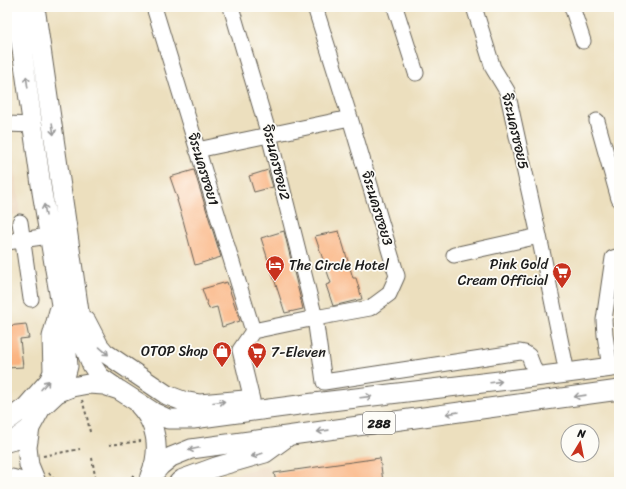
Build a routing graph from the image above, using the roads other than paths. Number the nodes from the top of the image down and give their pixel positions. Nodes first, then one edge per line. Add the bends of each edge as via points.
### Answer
1 (16, 7) edge
2 (35, 7) edge
3 (154, 7) edge
4 (231, 7) edge
5 (315, 7) edge
6 (396, 7) edge
7 (474, 7) edge
8 (572, 7) edge
9 (583, 41) dead end
10 (416, 73) dead end
11 (350, 118) junction
12 (597, 121) dead end
13 (7, 124) edge
14 (33, 125) junction
15 (269, 135) junction
16 (197, 150) junction
17 (619, 199) edge
18 (20, 222) dead end
19 (49, 236) junction
20 (539, 236) junction
21 (23, 240) junction
22 (7, 242) edge
23 (454, 255) dead end
24 (619, 256) edge
25 (65, 276) junction
26 (30, 299) dead end
27 (70, 305) junction
28 (315, 318) junction
29 (253, 331) junction
30 (614, 367) edge
31 (567, 373) junction
32 (537, 377) junction
33 (619, 390) edge
34 (57, 393) junction
35 (126, 394) junction
36 (252, 400) junction
37 (314, 403) junction
38 (7, 422) edge
39 (30, 428) junction
40 (290, 435) junction
41 (7, 442) edge
42 (41, 475) edge
43 (144, 477) edge
44 (7, 479) edge
45 (22, 482) edge
46 (179, 482) edge

14 -> 1 main road
2 -> 25 main road
3 - 16 street, จิระนครซอย1
4 - 15 street, จิระนครซอย2
5 - 11 street, จิระนครซอย3
6 - 10 street
7 - 20 street, จิระนครซอย5 via 493,68 507,91
8 - 9 street
11 - 15 street
11 - 28 street, จิระนครซอย3 via 397,276 389,294 370,308
12 - 17 street
13 - 14 street
19 -> 14 main road
15 - 16 street
15 - 28 street, จิระนครซอย2
16 - 29 street, จิระนครซอย1
18 - 21 street
19 - 21 street
19 - 25 main road
20 - 23 street
20 - 31 street, จิระนครซอย5
21 - 22 street
21 - 26 street
24 - 30 street via 613,258 604,320 605,335
25 - 27 main road
27 - 34 main road via 66,341 68,366
27 - 35 main road via 92,365 100,377
27 -> 36 main road via 105,353 167,395 200,404
38 -> 27 main road via 26,407 49,380 53,372 52,338
28 - 29 street, จิระนครซอย3
28 - 32 street, จิระนครซอย2 via 324,382 520,352 528,356
29 - 36 street via 240,350
30 - 31 main road, 288
31 - 32 main road, 288
37 -> 32 main road, 288
33 -> 40 main road, 288
34 - 35 main road via 88,384 104,385
34 - 39 main road via 40,408
35 - 37 main road, 288 via 168,419 193,419
35 - 43 main road via 145,412 153,428 155,462
36 - 37 main road via 274,398
39 - 41 main road
39 - 42 main road via 27,446 29,465
40 -> 43 main road, 288 via 191,449 170,457
40 -> 46 main road via 265,453
44 - 45 main road

